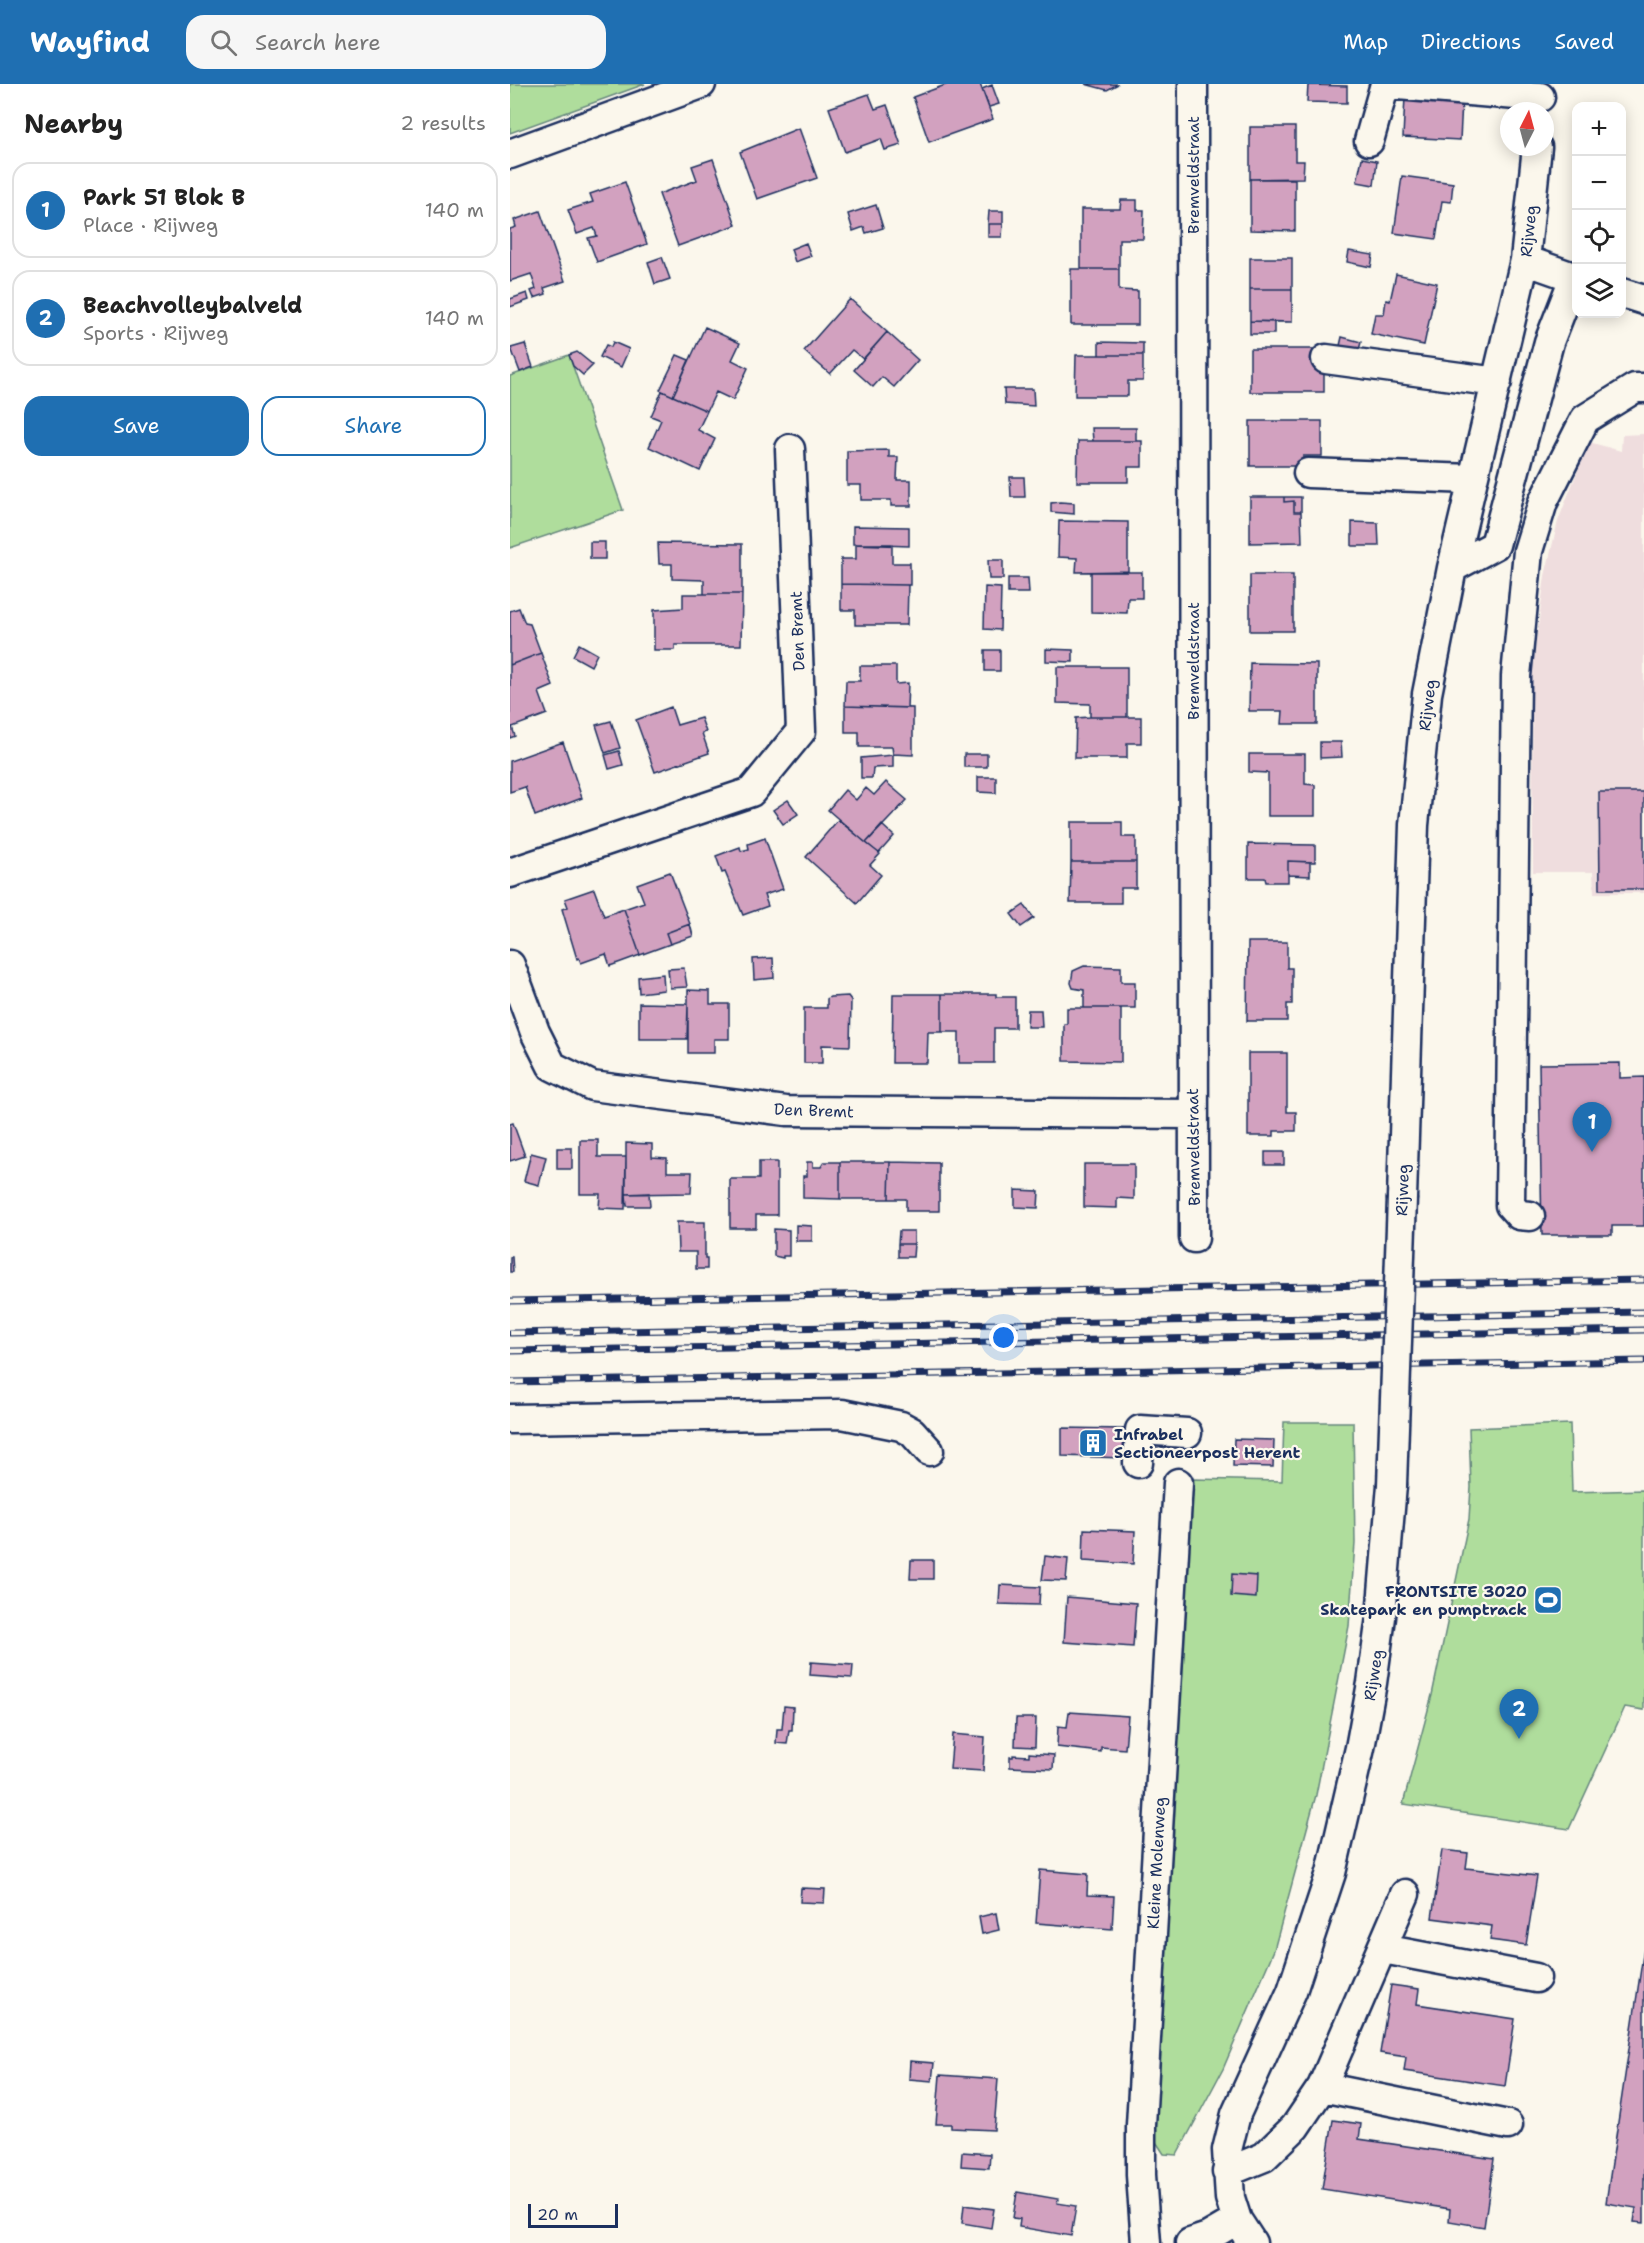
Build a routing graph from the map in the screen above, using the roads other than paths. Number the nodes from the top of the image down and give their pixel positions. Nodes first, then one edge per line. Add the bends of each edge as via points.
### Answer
1 (701, 84) edge
2 (1193, 84) edge
3 (1385, 84) edge
4 (1540, 97) edge
5 (1369, 141) dead end
6 (510, 154) edge
7 (1536, 156) edge
8 (1526, 260) junction
9 (1572, 277) edge
10 (1572, 285) edge
11 (1626, 294) edge
12 (1644, 300) edge
13 (1326, 358) dead end
14 (1497, 382) junction
15 (1644, 388) edge
16 (790, 449) dead end
17 (1308, 473) dead end
18 (1472, 479) junction
19 (1452, 568) junction
20 (510, 873) edge
21 (510, 965) edge
22 (1192, 1114) junction
23 (1530, 1216) dead end
24 (1194, 1239) dead end
25 (510, 1419) edge
26 (1187, 1433) dead end
27 (929, 1451) dead end
28 (1138, 1463) dead end
29 (1178, 1482) dead end
30 (1405, 1894) dead end
31 (1383, 1948) junction
32 (1536, 1978) dead end
33 (1322, 2088) junction
34 (1508, 2125) dead end
35 (1227, 2172) junction
36 (1236, 2220) junction
37 (1146, 2243) edge
38 (1191, 2243) edge
39 (1252, 2243) edge

1 - 6 street
2 - 22 street, Bremveldstraat
3 - 4 street
3 - 5 street
7 - 8 street, Rijweg
8 - 9 street
8 - 14 street, Rijweg
10 - 19 street via 1549,342 1495,545
11 - 12 street
13 - 14 street
14 - 18 street, Rijweg
15 - 23 street via 1635,388 1585,419 1543,502 1528,551 1516,676 1510,1205 1519,1215
16 - 20 street, Den Bremt via 801,731 751,792
17 - 18 street
18 - 19 street, Rijweg
19 - 35 street, Rijweg, bridge via 1427,694 1414,825 1392,1485 1372,1683 1331,1873 1292,1991 1236,2114 1227,2150
21 - 22 street, Den Bremt via 552,1066 592,1086 786,1111
22 - 24 street, Bremveldstraat
25 - 27 street via 842,1414 901,1426
26 - 28 street via 1140,1430
29 - 37 street, Kleine Molenweg via 1141,2125
30 - 31 street
31 - 32 street
31 - 33 street
33 - 34 street
33 - 35 street via 1295,2127 1264,2157
35 - 36 street, Rijweg
36 - 38 street
36 - 39 street

